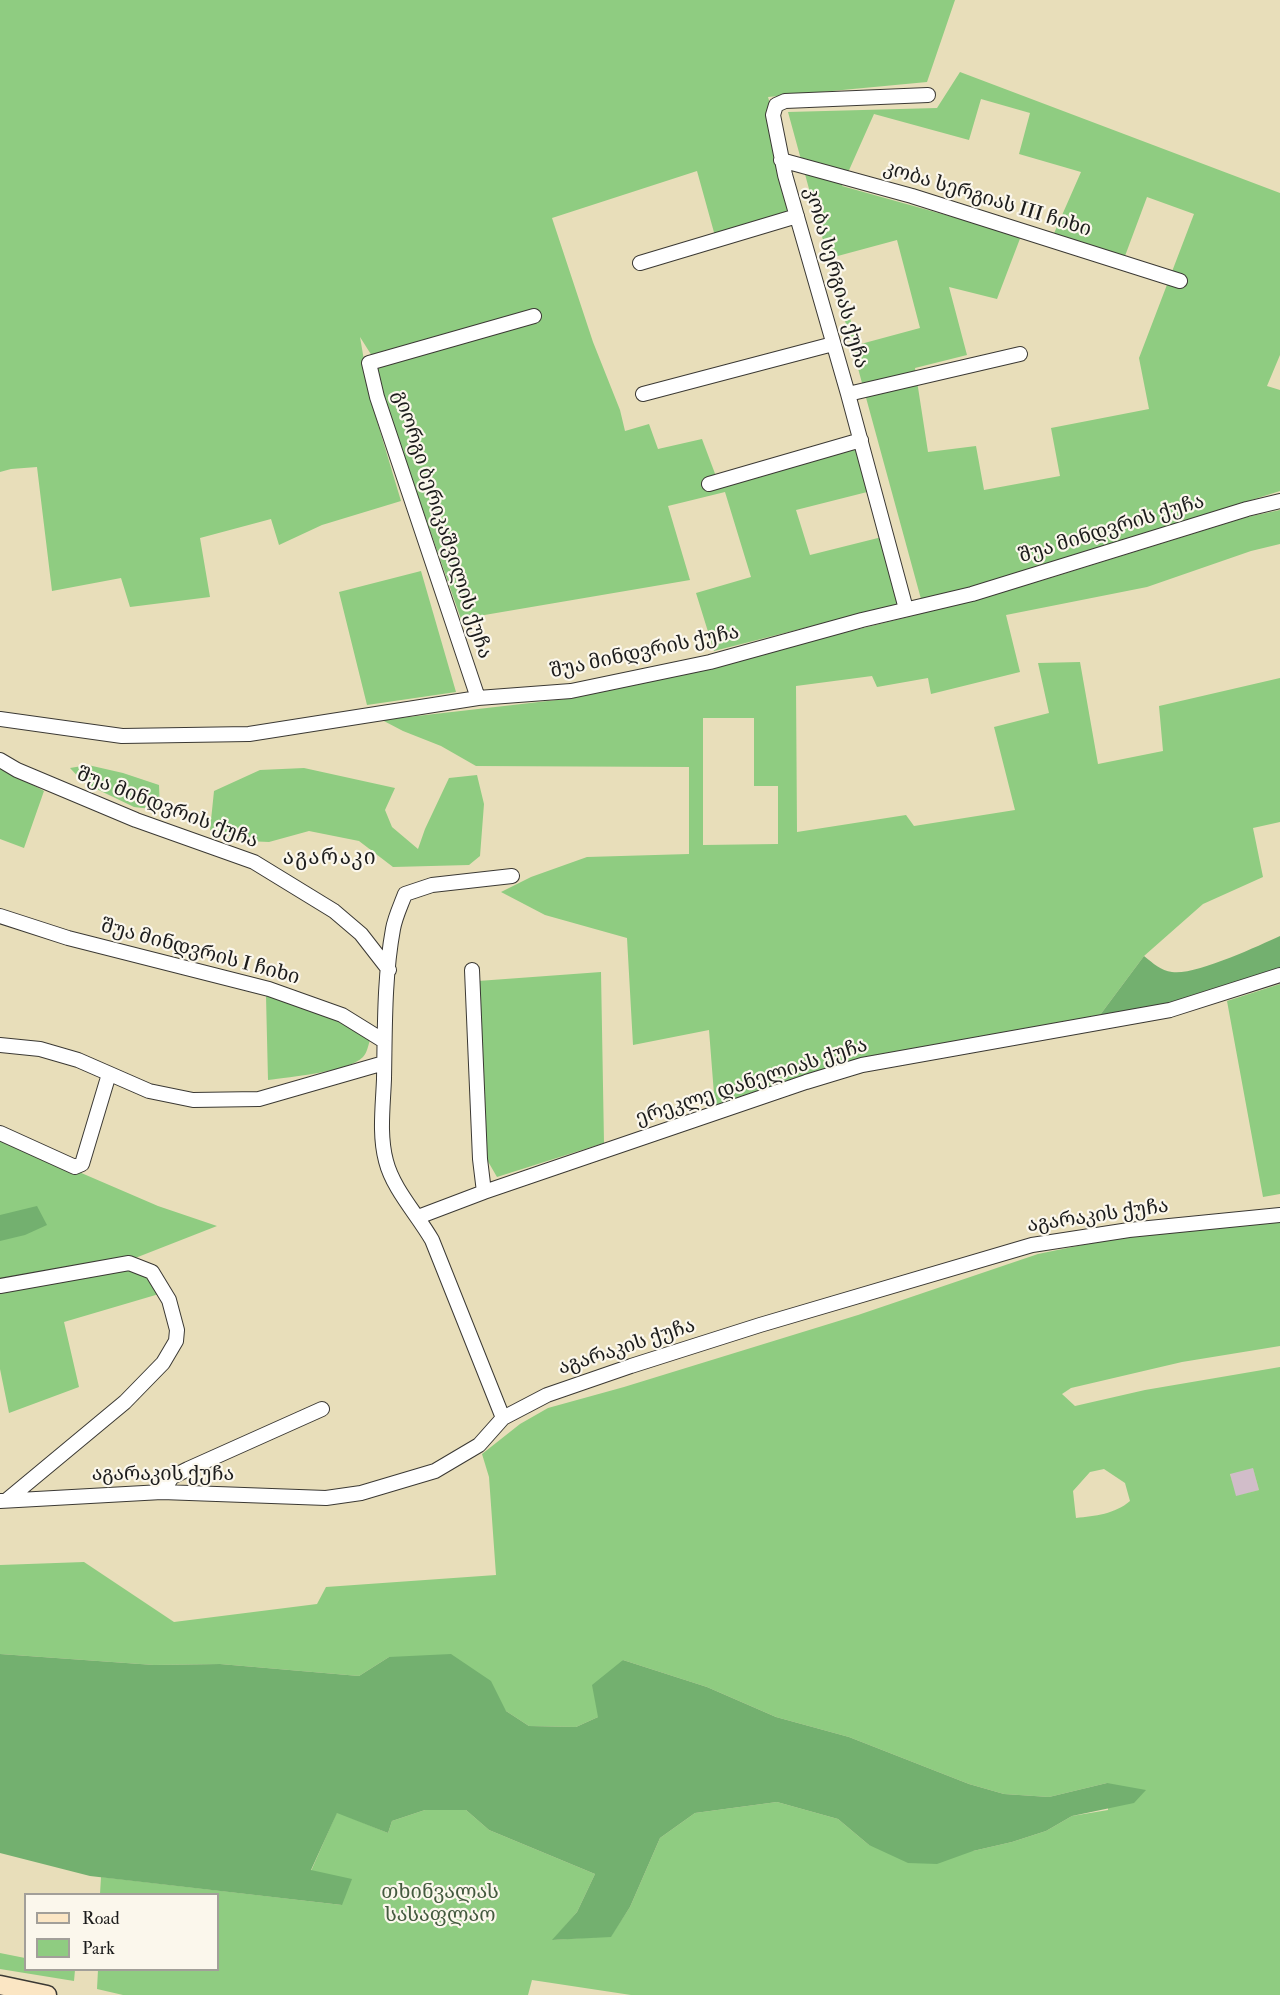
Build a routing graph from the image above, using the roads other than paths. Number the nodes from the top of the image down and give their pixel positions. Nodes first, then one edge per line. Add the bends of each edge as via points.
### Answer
1 (928, 95) dead end
2 (781, 160) junction
3 (797, 216) junction
4 (640, 263) dead end
5 (1180, 281) dead end
6 (534, 316) dead end
7 (833, 344) junction
8 (1020, 354) dead end
9 (643, 394) dead end
10 (849, 394) junction
11 (861, 440) junction
12 (709, 484) dead end
13 (1280, 501) edge
14 (906, 609) junction
15 (478, 698) junction
16 (0, 719) edge
17 (0, 760) edge
18 (512, 876) dead end
19 (0, 916) edge
20 (389, 970) junction
21 (472, 970) dead end
22 (1280, 975) edge
23 (384, 1041) junction
24 (0, 1045) edge
25 (384, 1063) junction
26 (109, 1074) junction
27 (0, 1133) edge
28 (484, 1192) junction
29 (1280, 1215) edge
30 (418, 1217) junction
31 (0, 1286) edge
32 (322, 1409) dead end
33 (503, 1418) junction
34 (162, 1492) junction
35 (4, 1500) edge
36 (11, 1990) edge
37 (47, 1995) edge

1 - 2 street, კობა სერგიას ქუჩა via 785,101 776,105 773,115
2 - 3 street, კობა სერგიას ქუჩა
2 - 5 street, კობა სერგიას III ჩიხი via 912,196
3 - 4 street
3 - 7 street, კობა სერგიას ქუჩა
6 - 15 street, გიორგი ბერიკაშვილის ქუჩა via 369,363
7 - 9 street
7 - 10 street, კობა სერგიას ქუჩა
8 - 10 street
10 - 11 street, კობა სერგიას ქუჩა
11 - 12 street
11 - 14 street, კობა სერგიას ქუჩა
13 - 14 street, შუა მინდვრის ქუჩა via 972,594
14 - 15 street, შუა მინდვრის ქუჩა via 710,662 612,683 571,691
15 - 16 street, შუა მინდვრის ქუჩა via 249,734 122,736
17 - 20 street, შუა მინდვრის ქუჩა via 136,820 254,862 334,911 362,934
18 - 20 street via 432,885 405,894 393,927
19 - 23 street, შუა მინდვრის I ჩიხი via 68,938 269,989 342,1015
20 - 23 street
21 - 28 street
22 - 28 street, ერეკლე დანელიას ქუჩა via 1170,1010 862,1065
23 - 25 street
24 - 26 street via 40,1049
25 - 26 street via 259,1099 193,1100 149,1091
25 - 30 street via 382,1143 386,1163 395,1186
26 - 27 street via 82,1164 75,1167
28 - 30 street, ერეკლე დანელიას ქუჩა
29 - 33 street, აგარაკის ქუჩა via 1129,1230 1032,1245 631,1366 547,1395
30 - 33 street via 432,1240
31 - 35 street via 129,1263 152,1272 169,1300 177,1330 176,1341 163,1363 125,1402
32 - 34 street via 172,1477
33 - 34 street, აგარაკის ქუჩა via 479,1445 435,1471 361,1492 326,1498
34 - 35 street, აგარაკის ქუჩა
36 - 37 street

